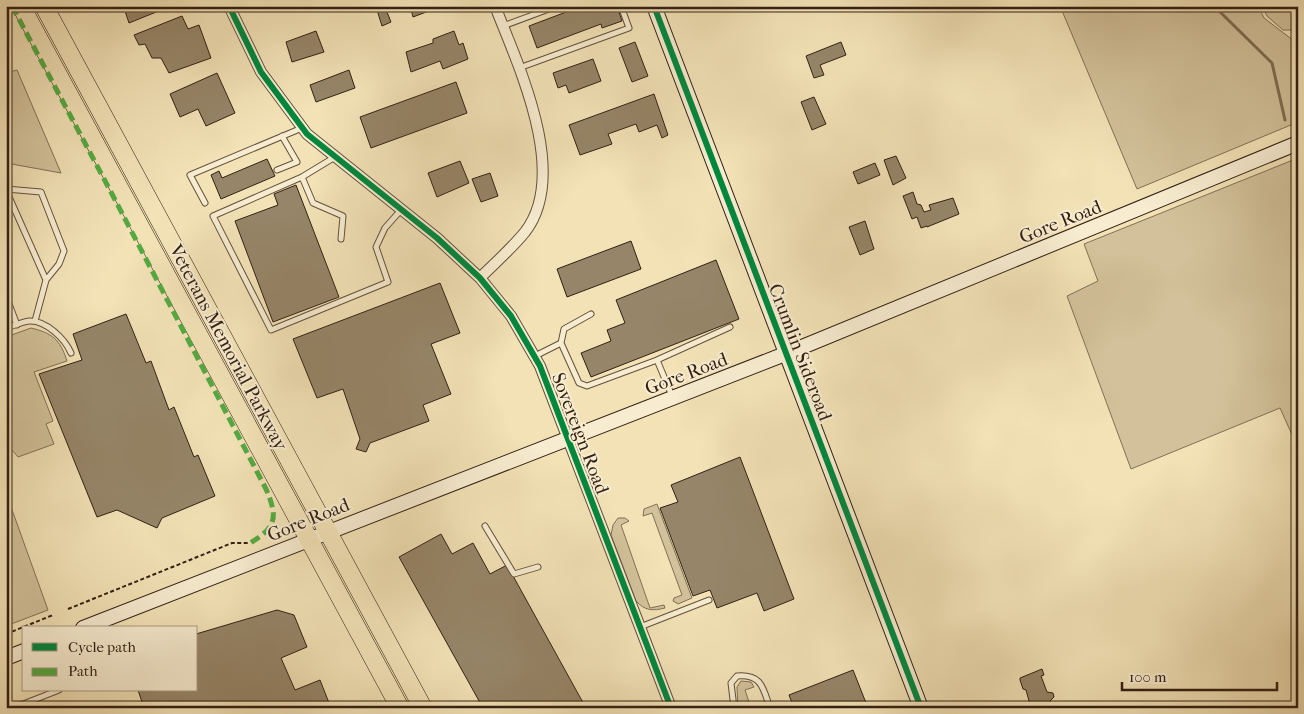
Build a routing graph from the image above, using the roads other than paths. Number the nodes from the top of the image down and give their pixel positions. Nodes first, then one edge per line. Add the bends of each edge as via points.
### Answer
1 (21, 6) edge
2 (44, 6) edge
3 (229, 6) edge
4 (495, 6) edge
5 (557, 6) edge
6 (620, 6) edge
7 (654, 6) edge
8 (503, 26) junction
9 (518, 68) junction
10 (302, 128) junction
11 (282, 136) junction
12 (1298, 143) edge
13 (335, 157) junction
14 (277, 170) dead end
15 (302, 177) junction
16 (6, 189) edge
17 (204, 203) dead end
18 (401, 210) junction
19 (341, 239) dead end
20 (480, 278) junction
21 (46, 280) junction
22 (6, 296) edge
23 (591, 314) dead end
24 (35, 321) junction
25 (17, 325) junction
26 (730, 327) dead end
27 (6, 328) edge
28 (561, 343) junction
29 (71, 353) dead end
30 (785, 354) junction
31 (534, 357) junction
32 (657, 360) junction
33 (672, 398) junction
34 (567, 439) junction
35 (485, 526) dead end
36 (327, 531) junction
37 (309, 539) junction
38 (538, 567) dead end
39 (709, 600) dead end
40 (88, 626) edge
41 (639, 627) junction
42 (22, 652) edge
43 (6, 658) edge
44 (53, 692) edge
45 (13, 708) edge
46 (400, 708) edge
47 (423, 708) edge
48 (671, 708) edge
49 (734, 708) edge
50 (770, 708) edge
51 (921, 708) edge

1 - 37 highway, Veterans Memorial Parkway
2 - 36 highway, Veterans Memorial Parkway
3 - 10 street, Sovereign Road via 261,72
4 - 8 street
5 - 8 lane
6 - 9 lane via 629,28
7 - 30 main road, Crumlin Sideroad
8 - 9 street
9 - 20 street via 535,112 545,169 539,202 526,231
10 - 11 lane
10 - 13 street, Sovereign Road
11 - 14 lane via 297,162
11 - 17 lane via 190,175
12 - 30 main road, Gore Road
13 - 15 lane
13 - 18 street, Sovereign Road
15 - 18 lane via 214,216 271,330 388,282 376,247 385,228
15 - 19 lane via 313,203 343,216
16 - 21 lane
16 - 21 lane via 41,192 64,252
18 - 20 street, Sovereign Road via 438,238
20 - 31 street, Sovereign Road via 511,316
21 - 24 lane
22 - 25 lane
23 - 28 lane via 564,330
24 - 25 lane
24 - 29 lane via 66,342
25 - 27 lane
26 - 32 lane
28 - 31 lane
28 - 32 lane via 578,383 587,386
30 - 33 main road, Gore Road
30 - 51 main road, Crumlin Sideroad
31 - 34 street, Sovereign Road
32 - 33 lane
33 - 34 main road, Gore Road
34 - 36 main road, Gore Road
34 - 41 street, Sovereign Road
35 - 38 lane via 514,574
36 - 37 main road, Gore Road
36 - 47 highway, Veterans Memorial Parkway
37 - 40 main road, Gore Road
37 - 46 highway, Veterans Memorial Parkway
39 - 41 lane
41 - 48 street, Sovereign Road
42 - 43 main road
44 - 45 lane
49 - 50 lane via 731,683 737,676 748,675 763,686

